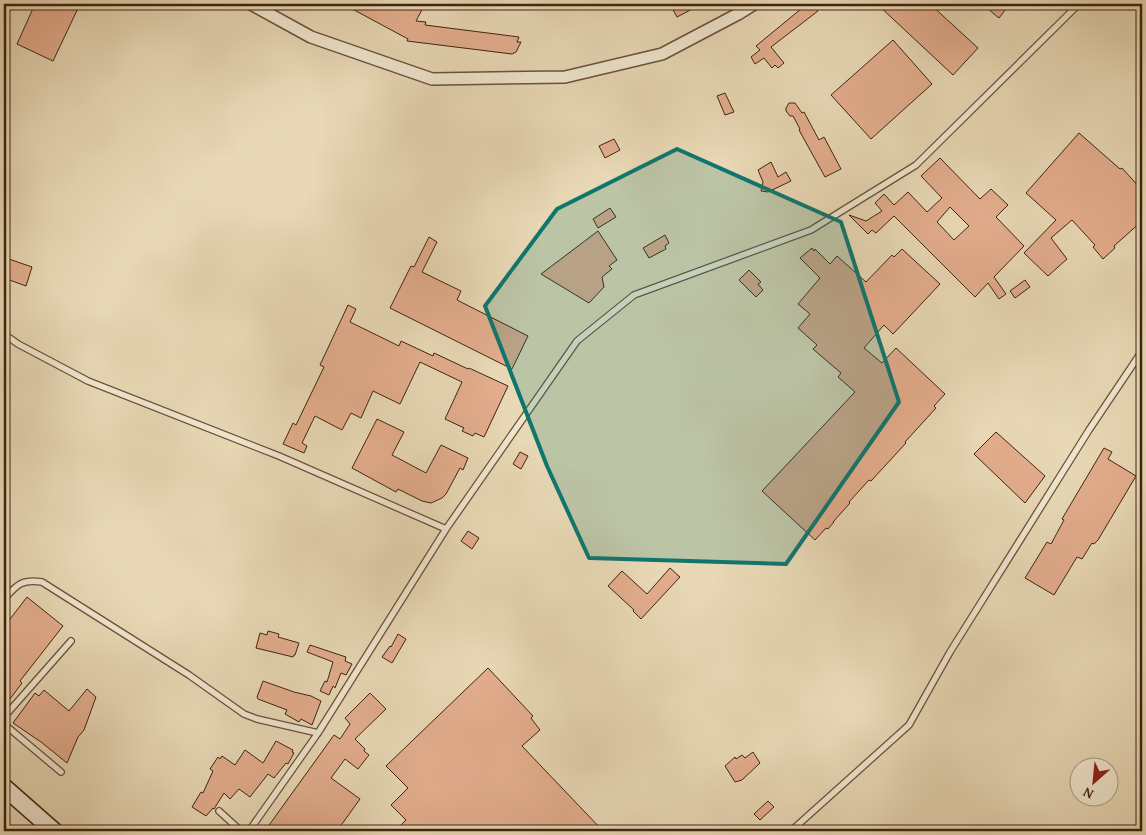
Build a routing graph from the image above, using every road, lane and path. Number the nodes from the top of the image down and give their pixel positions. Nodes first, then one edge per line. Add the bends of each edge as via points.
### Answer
1 (251, 4) edge
2 (754, 4) edge
3 (1079, 4) edge
4 (4, 334) edge
5 (1142, 351) edge
6 (446, 529) junction
7 (4, 599) edge
8 (71, 641) dead end
9 (4, 717) edge
10 (4, 724) edge
11 (318, 733) junction
12 (61, 772) dead end
13 (4, 787) edge
14 (219, 811) dead end
15 (54, 831) edge
16 (242, 831) edge
17 (249, 831) edge
18 (791, 831) edge

1 - 2 street via 311,37 432,79 564,76 662,54
3 - 6 lane via 916,165 811,230 634,295 577,342
4 - 6 lane via 88,381 279,456
5 - 18 lane via 955,644 909,725
6 - 11 lane
7 - 11 lane via 17,584 31,580 42,582 244,714
8 - 9 lane
10 - 12 lane
11 - 17 lane
13 - 15 main road
14 - 16 lane

